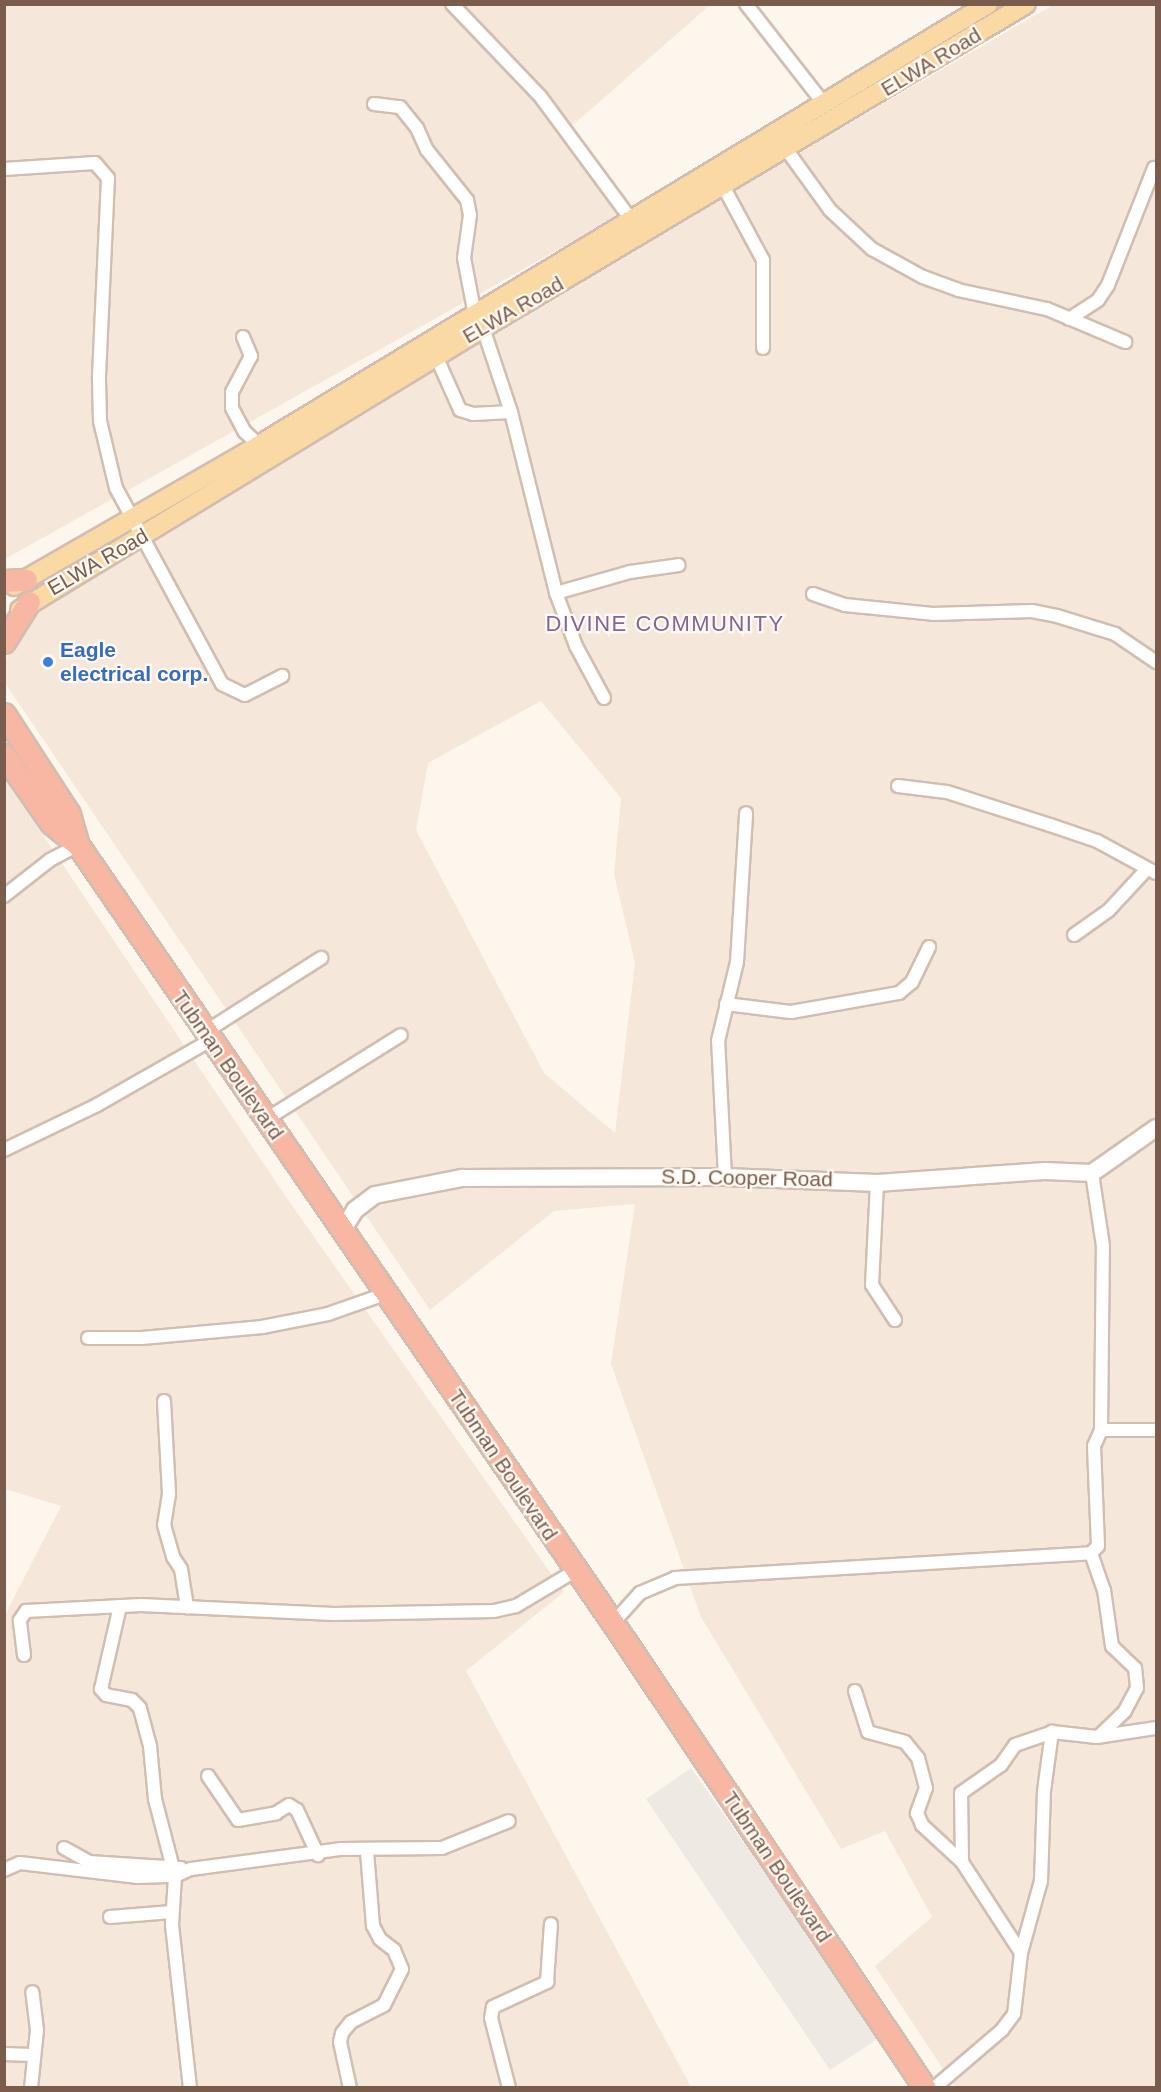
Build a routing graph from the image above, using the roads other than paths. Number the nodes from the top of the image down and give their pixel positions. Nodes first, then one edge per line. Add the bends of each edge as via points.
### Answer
1 (452, 4) edge
2 (746, 4) edge
3 (1026, 4) edge
4 (983, 6) edge
5 (997, 22) junction
6 (374, 104) dead end
7 (825, 105) junction
8 (786, 149) junction
9 (1154, 168) dead end
10 (4, 169) edge
11 (723, 186) junction
12 (632, 221) junction
13 (1069, 319) junction
14 (479, 321) junction
15 (243, 337) dead end
16 (1125, 342) dead end
17 (764, 348) dead end
18 (436, 356) junction
19 (511, 412) junction
20 (259, 445) junction
21 (135, 518) junction
22 (145, 536) junction
23 (679, 565) dead end
24 (26, 580) junction
25 (4, 581) edge
26 (4, 591) edge
27 (556, 593) junction
28 (813, 594) dead end
29 (29, 602) junction
30 (4, 622) edge
31 (4, 642) edge
32 (1156, 662) edge
33 (282, 676) dead end
34 (604, 698) dead end
35 (4, 714) edge
36 (4, 755) edge
37 (898, 786) dead end
38 (746, 813) dead end
39 (78, 845) junction
40 (1151, 871) edge
41 (4, 896) edge
42 (1074, 935) dead end
43 (929, 948) dead end
44 (321, 958) dead end
45 (726, 1004) junction
46 (401, 1035) dead end
47 (208, 1036) junction
48 (265, 1120) junction
49 (1156, 1128) edge
50 (4, 1150) edge
51 (1092, 1173) junction
52 (725, 1177) junction
53 (877, 1182) junction
54 (342, 1231) junction
55 (385, 1294) junction
56 (895, 1320) dead end
57 (88, 1338) dead end
58 (164, 1401) dead end
59 (1101, 1430) junction
60 (1156, 1430) edge
61 (1091, 1553) junction
62 (574, 1571) junction
63 (120, 1606) junction
64 (187, 1608) junction
65 (613, 1623) junction
66 (24, 1655) dead end
67 (855, 1691) dead end
68 (1156, 1728) edge
69 (1052, 1732) junction
70 (1097, 1737) junction
71 (208, 1776) dead end
72 (509, 1821) dead end
73 (64, 1848) dead end
74 (367, 1852) junction
75 (318, 1855) junction
76 (962, 1862) junction
77 (4, 1870) edge
78 (174, 1872) junction
79 (172, 1912) junction
80 (110, 1917) dead end
81 (551, 1924) dead end
82 (1021, 1953) junction
83 (32, 1992) dead end
84 (4, 2055) edge
85 (33, 2055) junction
86 (30, 2088) edge
87 (190, 2088) edge
88 (350, 2088) edge
89 (509, 2088) edge
90 (925, 2088) edge
91 (934, 2088) edge

1 - 12 street via 540,96
2 - 7 street
3 - 5 main road, ELWA Road
4 - 5 street
4 - 7 main road, ELWA Road
5 - 8 main road, ELWA Road
6 - 14 street via 400,107 433,159 467,200 470,215 464,258
7 - 12 main road, ELWA Road
8 - 11 main road, ELWA Road
8 - 13 street via 830,210 872,249 923,278 958,290 1047,309
9 - 13 street via 1108,285 1098,300
10 - 21 street via 95,163 108,178 101,277 100,422 116,488
11 - 14 main road, ELWA Road
11 - 17 street via 763,260
12 - 14 main road, ELWA Road
13 - 16 street
14 - 18 main road, ELWA Road
14 - 19 street
14 - 20 main road, ELWA Road
15 - 20 street via 251,356 232,392 232,408 245,432
18 - 19 street via 460,410 473,414
18 - 22 main road, ELWA Road
19 - 27 street
20 - 21 main road, ELWA Road
21 - 22 street
21 - 24 main road, ELWA Road
22 - 29 main road, ELWA Road
22 - 33 street via 222,684 245,695
23 - 27 street via 630,572
24 - 25 highway
24 - 26 main road, ELWA Road
27 - 34 street via 576,646
28 - 32 street via 845,605 922,613 1032,611 1115,634
29 - 30 main road, ELWA Road
29 - 31 highway
35 - 39 highway, Tubman Boulevard via 69,814
36 - 39 highway, Tubman Boulevard via 51,823
37 - 40 street via 947,792 1050,825 1097,841
38 - 45 street via 737,962
39 - 41 street via 50,860
39 - 47 highway, Tubman Boulevard
40 - 42 street
43 - 45 street via 912,982 899,993 791,1012
44 - 47 street
45 - 52 street via 718,1041
46 - 48 street
47 - 48 highway, Tubman Boulevard
47 - 50 street via 97,1105
48 - 54 highway, Tubman Boulevard
49 - 51 street
51 - 53 street, S.D. Cooper Road via 1045,1171
51 - 59 street via 1103,1246
52 - 53 street, S.D. Cooper Road
52 - 54 street, S.D. Cooper Road via 462,1178 375,1195 355,1210
53 - 56 street via 872,1286
54 - 55 highway, Tubman Boulevard
55 - 57 street via 327,1314 262,1327 142,1338
55 - 62 highway, Tubman Boulevard
58 - 64 street via 169,1494 164,1525 181,1569
59 - 60 street
59 - 61 street via 1094,1446 1098,1546
61 - 65 street via 675,1578 640,1593
61 - 70 street via 1104,1590 1112,1646 1135,1668 1137,1688 1124,1712
62 - 64 street via 516,1606 494,1611 334,1614
62 - 65 highway, Tubman Boulevard
63 - 64 street
63 - 66 street via 26,1611 20,1620
63 - 78 street via 101,1689 106,1695 132,1700 140,1708 150,1746 155,1799
65 - 90 highway, Tubman Boulevard
67 - 76 street via 868,1732 904,1742 918,1758 926,1788 917,1813 922,1825
68 - 70 street
69 - 70 street
69 - 76 street via 1015,1745 1001,1765 962,1793
69 - 82 street via 1044,1791 1041,1881
71 - 75 street via 238,1820 276,1813 289,1805 297,1810
72 - 74 street via 442,1848
73 - 78 street via 89,1862
74 - 75 street via 340,1850
74 - 88 street via 373,1926 380,1939 394,1950 402,1969 384,2005 351,2022 342,2033 340,2042
75 - 78 street
76 - 82 street
77 - 78 street via 20,1863 138,1877
78 - 79 street
79 - 80 street
79 - 87 street
81 - 89 street via 548,1982 493,2007 491,2018
82 - 91 street via 1014,2014 1002,2030
83 - 85 street via 37,2030
84 - 85 street
85 - 86 street

